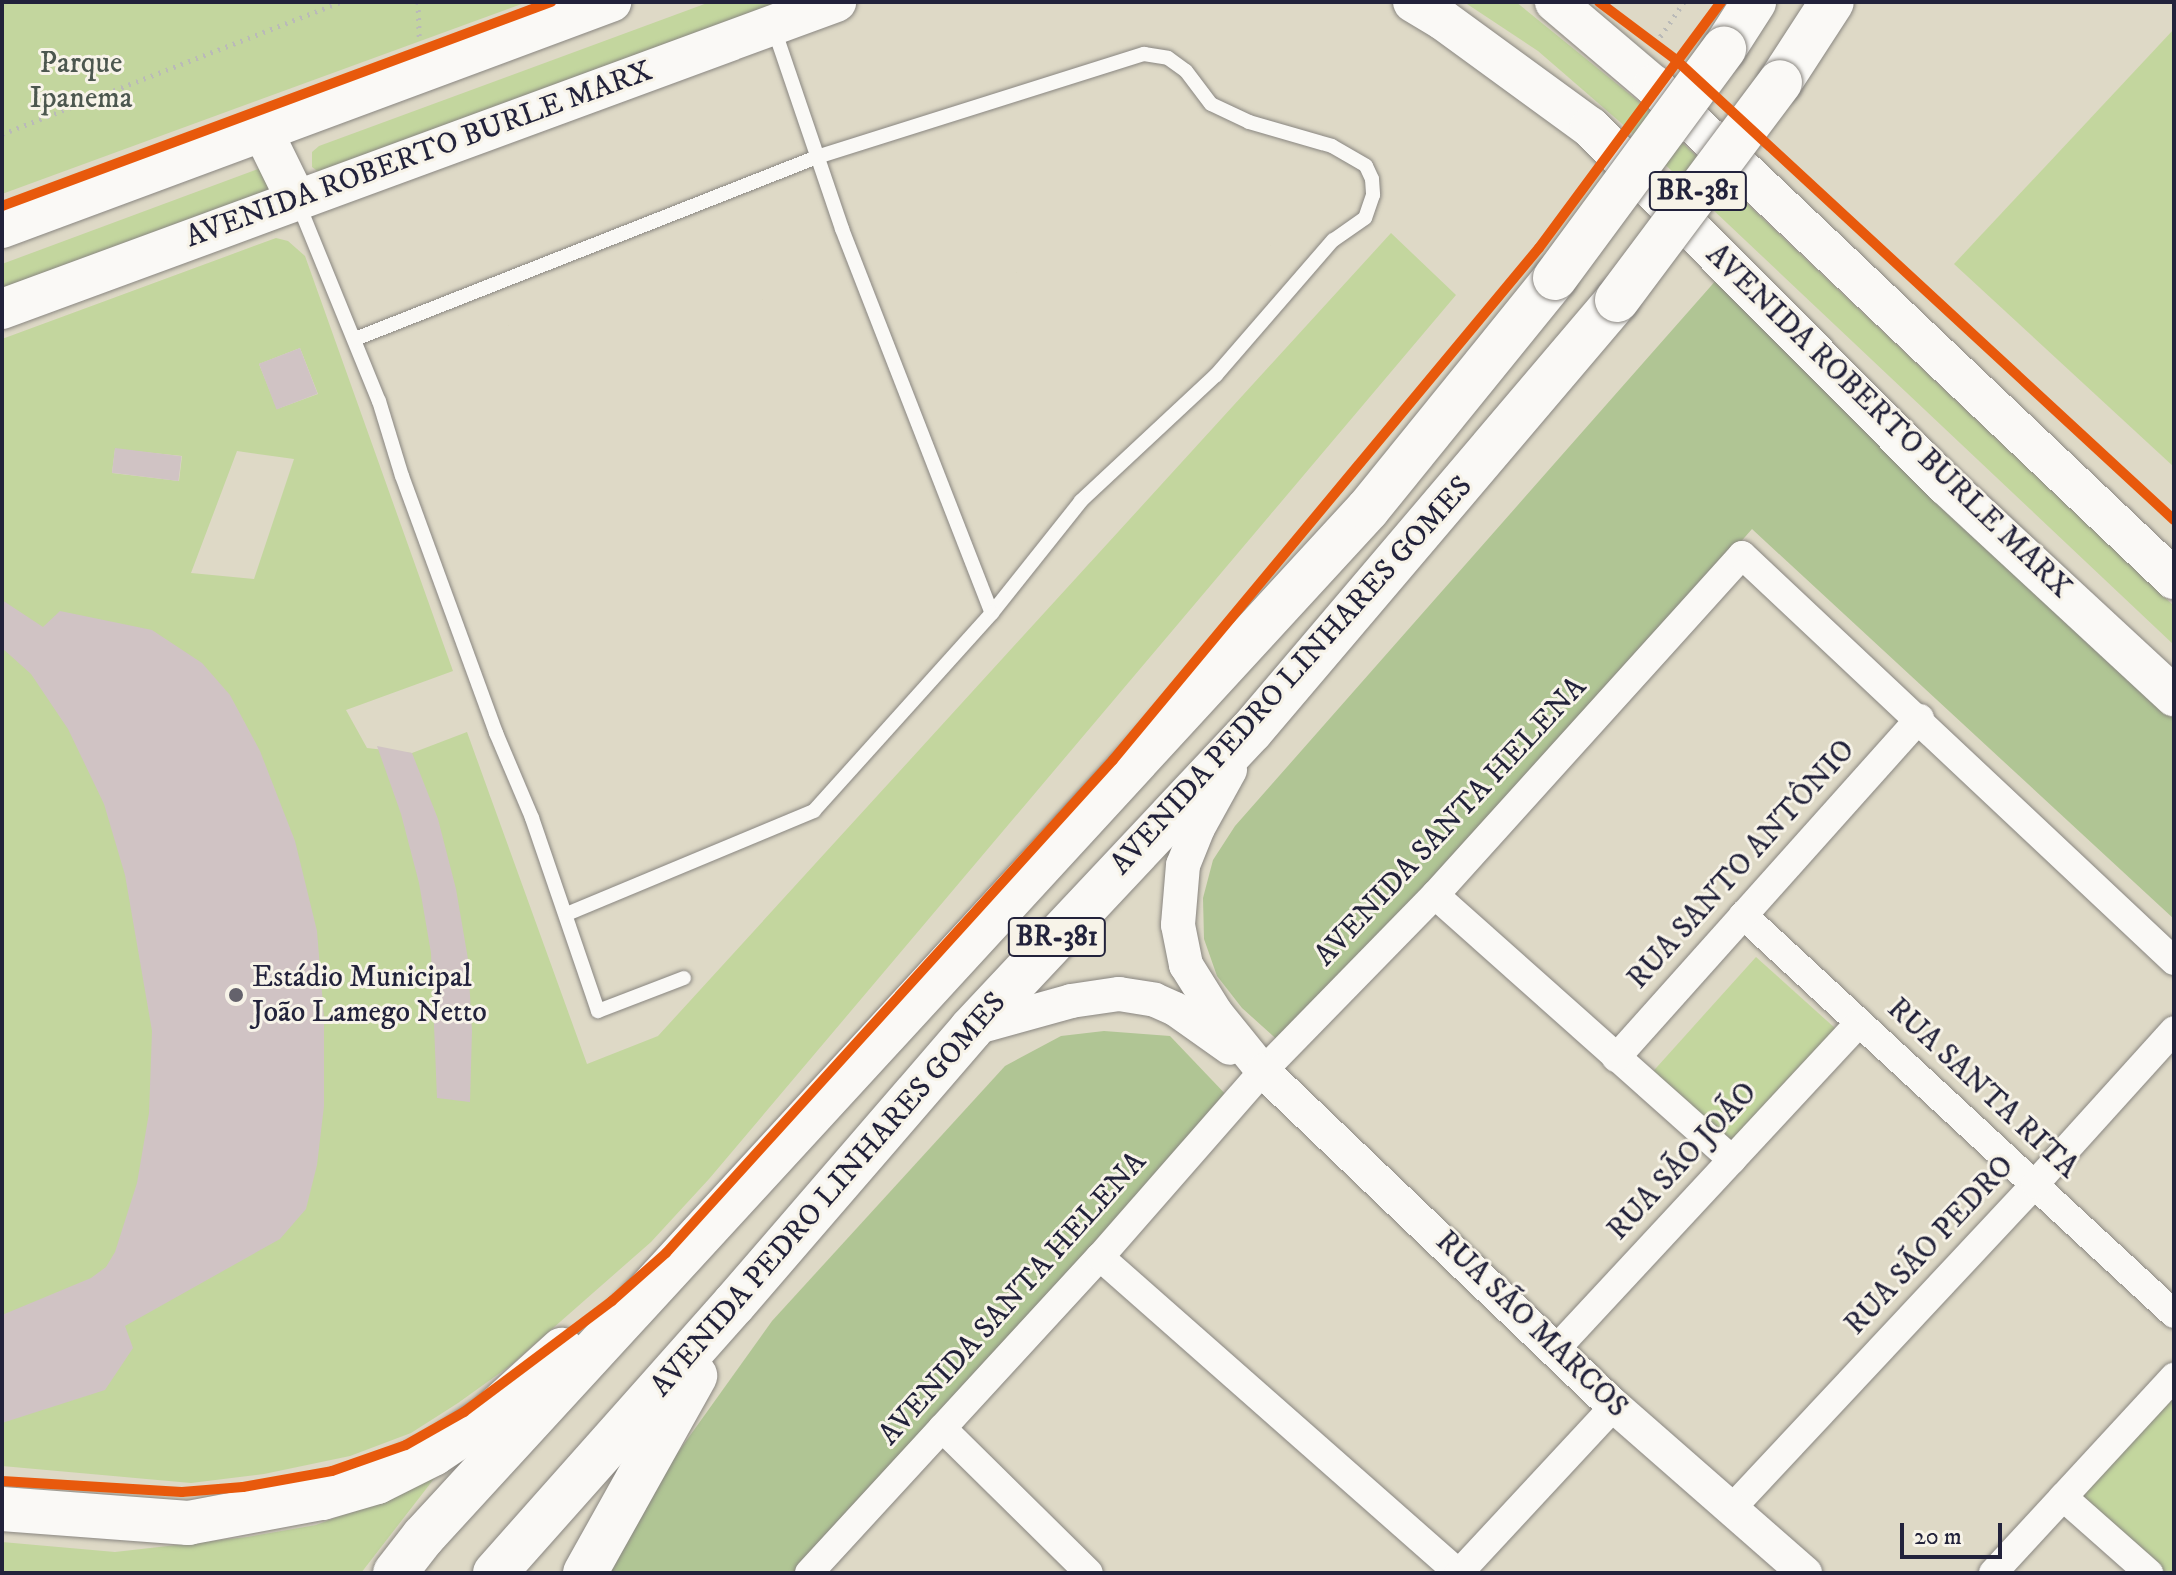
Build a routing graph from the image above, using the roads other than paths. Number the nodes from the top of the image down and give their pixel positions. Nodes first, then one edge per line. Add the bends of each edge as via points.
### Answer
1 (611, 2) edge
2 (836, 2) edge
3 (1413, 2) edge
4 (1555, 2) edge
5 (1754, 2) edge
6 (1832, 2) edge
7 (773, 26) junction
8 (262, 130) junction
9 (820, 156) junction
10 (296, 199) junction
11 (2, 228) edge
12 (2, 309) edge
13 (355, 339) junction
14 (2174, 579) edge
15 (992, 613) junction
16 (2174, 696) edge
17 (1920, 718) junction
18 (1251, 731) junction
19 (1435, 895) junction
20 (567, 914) junction
21 (1743, 915) junction
22 (2174, 961) edge
23 (684, 978) dead end
24 (1859, 1023) junction
25 (971, 1029) junction
26 (2174, 1030) edge
27 (1616, 1058) junction
28 (1263, 1071) junction
29 (1732, 1160) junction
30 (761, 1173) junction
31 (2035, 1184) junction
32 (1100, 1257) junction
33 (734, 1304) junction
34 (2174, 1314) edge
35 (1557, 1348) junction
36 (2174, 1377) edge
37 (1614, 1406) junction
38 (942, 1428) junction
39 (2063, 1497) junction
40 (1733, 1507) junction
41 (2, 1509) edge
42 (1799, 1571) edge
43 (395, 1573) edge
44 (495, 1573) edge
45 (585, 1573) edge
46 (809, 1573) edge
47 (1089, 1573) edge
48 (1459, 1573) edge
49 (1993, 1573) edge
50 (2149, 1573) edge

1 - 8 main road
2 - 7 main road, AVENIDA ROBERTO BURLE MARX
3 - 16 main road, AVENIDA ROBERTO BURLE MARX via 1590,127 1946,485
4 - 14 main road via 1653,85
5 - 30 highway, AVENIDA PEDRO LINHARES GOMES / BR-381, bridge via 1555,278 1368,509
6 - 18 highway, AVENIDA PEDRO LINHARES GOMES / BR-381, bridge via 1780,82 1617,300
7 - 9 lane
7 - 10 main road, AVENIDA ROBERTO BURLE MARX
8 - 10 main road
8 - 11 main road
9 - 13 lane
9 - 15 lane via 847,241
9 - 15 lane via 1144,54 1168,58 1186,71 1211,104 1249,122 1332,146 1366,166 1372,179 1365,218 1333,240 1216,375 1081,501
10 - 12 main road, AVENIDA ROBERTO BURLE MARX
10 - 13 lane
13 - 20 lane via 496,733
15 - 20 lane via 814,811
17 - 19 street, AVENIDA SANTA HELENA via 1742,555
17 - 21 street, RUA SANTO ANTÔNIO
17 - 22 street, AVENIDA SANTA HELENA
18 - 25 highway, AVENIDA PEDRO LINHARES GOMES / BR-381
18 - 28 street via 1183,865 1178,925 1186,965
19 - 27 street
19 - 28 street, AVENIDA SANTA HELENA
20 - 23 lane via 598,1011
21 - 24 street, RUA SANTA RITA
21 - 27 street, RUA SANTO ANTÔNIO
24 - 29 street, RUA SÃO JOÃO
24 - 31 street, RUA SANTA RITA
25 - 28 street via 1071,1001 1119,994 1175,1009
25 - 33 highway, AVENIDA PEDRO LINHARES GOMES / BR-381
26 - 31 street, RUA SÃO PEDRO
27 - 29 street
28 - 32 street, AVENIDA SANTA HELENA
28 - 35 street, RUA SÃO MARCOS
29 - 35 street, RUA SÃO JOÃO
30 - 41 highway via 488,1417 433,1454 377,1482 188,1523
30 - 43 highway, AVENIDA PEDRO LINHARES GOMES / BR-381
31 - 34 street, RUA SANTA RITA
31 - 40 street, RUA SÃO PEDRO
32 - 38 street, AVENIDA SANTA HELENA
32 - 48 street
33 - 44 highway, AVENIDA PEDRO LINHARES GOMES / BR-381
33 - 45 highway
35 - 37 street, RUA SÃO MARCOS
36 - 39 street
37 - 40 street, RUA SÃO MARCOS
37 - 48 street
38 - 46 street, AVENIDA SANTA HELENA
38 - 47 street
39 - 49 street
39 - 50 street
40 - 42 street, RUA SÃO MARCOS

